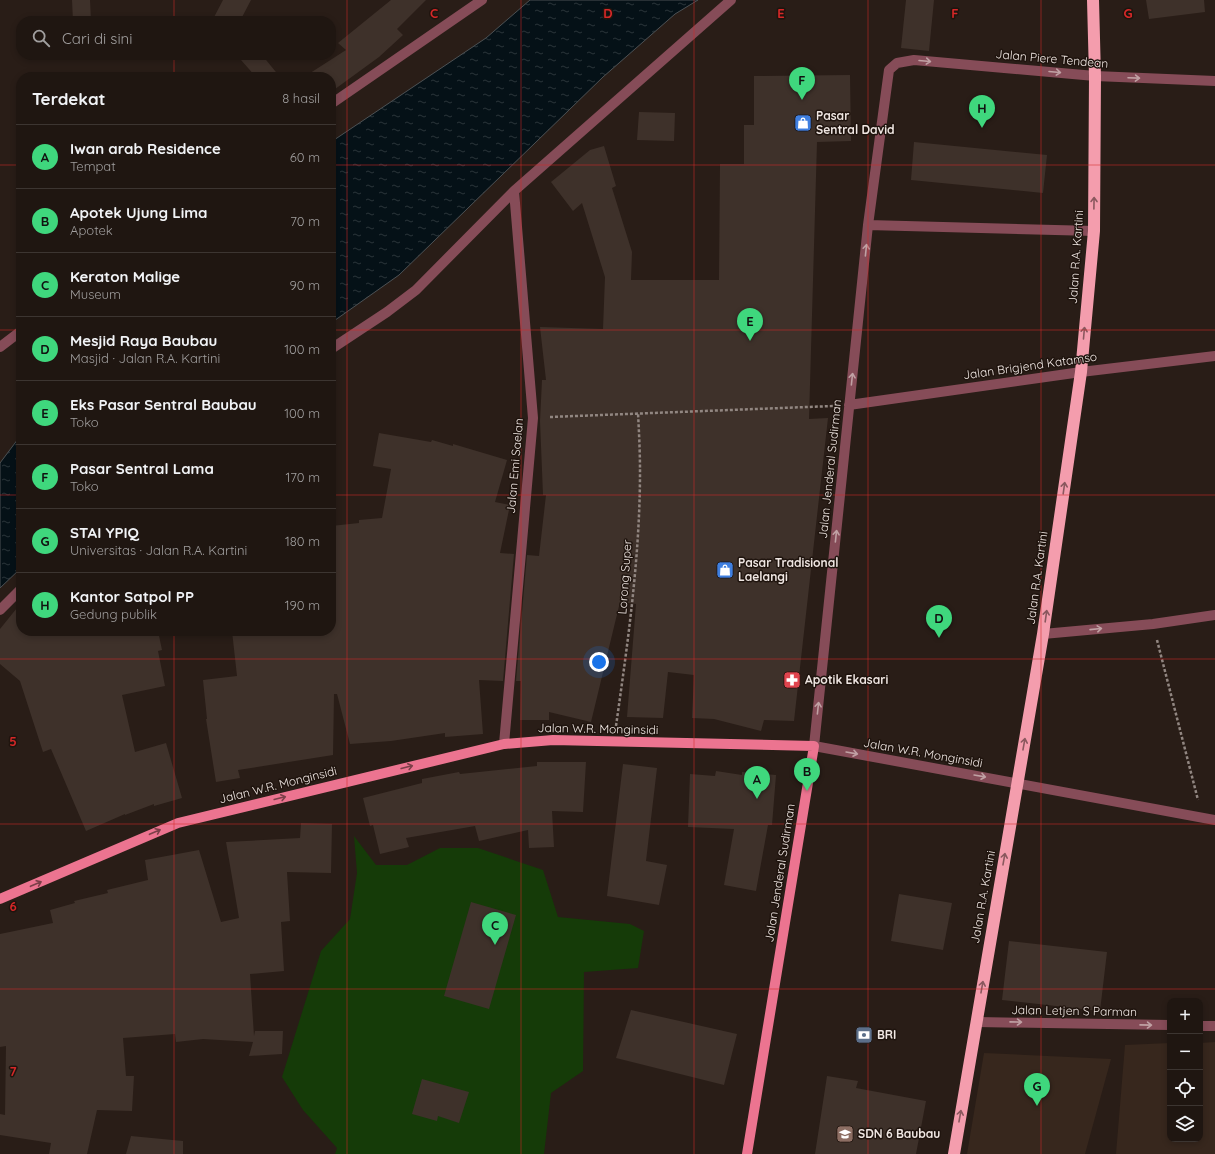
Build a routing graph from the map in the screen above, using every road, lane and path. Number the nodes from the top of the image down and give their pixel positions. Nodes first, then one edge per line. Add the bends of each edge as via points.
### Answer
1 (482, 0) edge
2 (731, 0) edge
3 (1093, 0) edge
4 (889, 70) joint
5 (1095, 76) junction
6 (1215, 82) edge
7 (336, 101) edge
8 (514, 191) junction
9 (868, 225) junction
10 (1094, 230) junction
11 (16, 335) edge
12 (336, 346) edge
13 (0, 347) edge
14 (1215, 356) edge
15 (1081, 372) junction
16 (849, 405) junction
17 (638, 413) junction
18 (533, 418) junction
19 (16, 594) edge
20 (0, 610) edge
21 (1215, 615) edge
22 (1153, 624) junction
23 (1043, 634) junction
24 (614, 742) junction
25 (504, 744) junction
26 (814, 746) junction
27 (1017, 783) junction
28 (1202, 818) junction
29 (1215, 820) edge
30 (0, 899) edge
31 (976, 1022) junction
32 (1167, 1026) edge
33 (1203, 1026) edge
34 (1215, 1026) edge
35 (747, 1154) edge
36 (954, 1154) edge

1 - 7 street
2 - 8 street
3 - 5 highway, Jalan R.A. Kartini
4 -> 5 street, Jalan Piere Tendean via 898,63 914,60
4 - 9 street, Jalan Jenderal Sudirman
5 -> 6 street, Jalan Piere Tendean
10 -> 5 highway, Jalan R.A. Kartini
8 - 12 street via 416,290 388,312
8 - 18 street, Jalan Emi Saelan
9 - 10 street
16 -> 9 street, Jalan Jenderal Sudirman
15 -> 10 highway, Jalan R.A. Kartini
11 - 13 street
14 - 15 street, Jalan Brigjend Katamso
15 - 16 street, Jalan Brigjend Katamso
23 -> 15 highway, Jalan R.A. Kartini
16 - 17 path
26 -> 16 street, Jalan Jenderal Sudirman
17 - 18 path
17 - 24 path, Lorong Super via 640,471 636,563 630,632
18 - 25 street, Jalan Emi Saelan
19 - 20 street
21 - 22 street
23 -> 22 street
22 - 28 path
27 -> 23 highway, Jalan R.A. Kartini
24 - 25 main road, Jalan W.R. Monginsidi via 554,740
24 - 26 main road, Jalan W.R. Monginsidi
30 -> 25 main road, Jalan W.R. Monginsidi via 178,823
26 -> 27 street, Jalan W.R. Monginsidi
26 - 35 main road, Jalan Jenderal Sudirman
27 - 28 street, Jalan W.R. Monginsidi
31 -> 27 highway, Jalan R.A. Kartini
28 - 29 street, Jalan W.R. Monginsidi
31 -> 32 street, Jalan Letjen S Parman
36 -> 31 highway, Jalan R.A. Kartini
33 - 34 street

